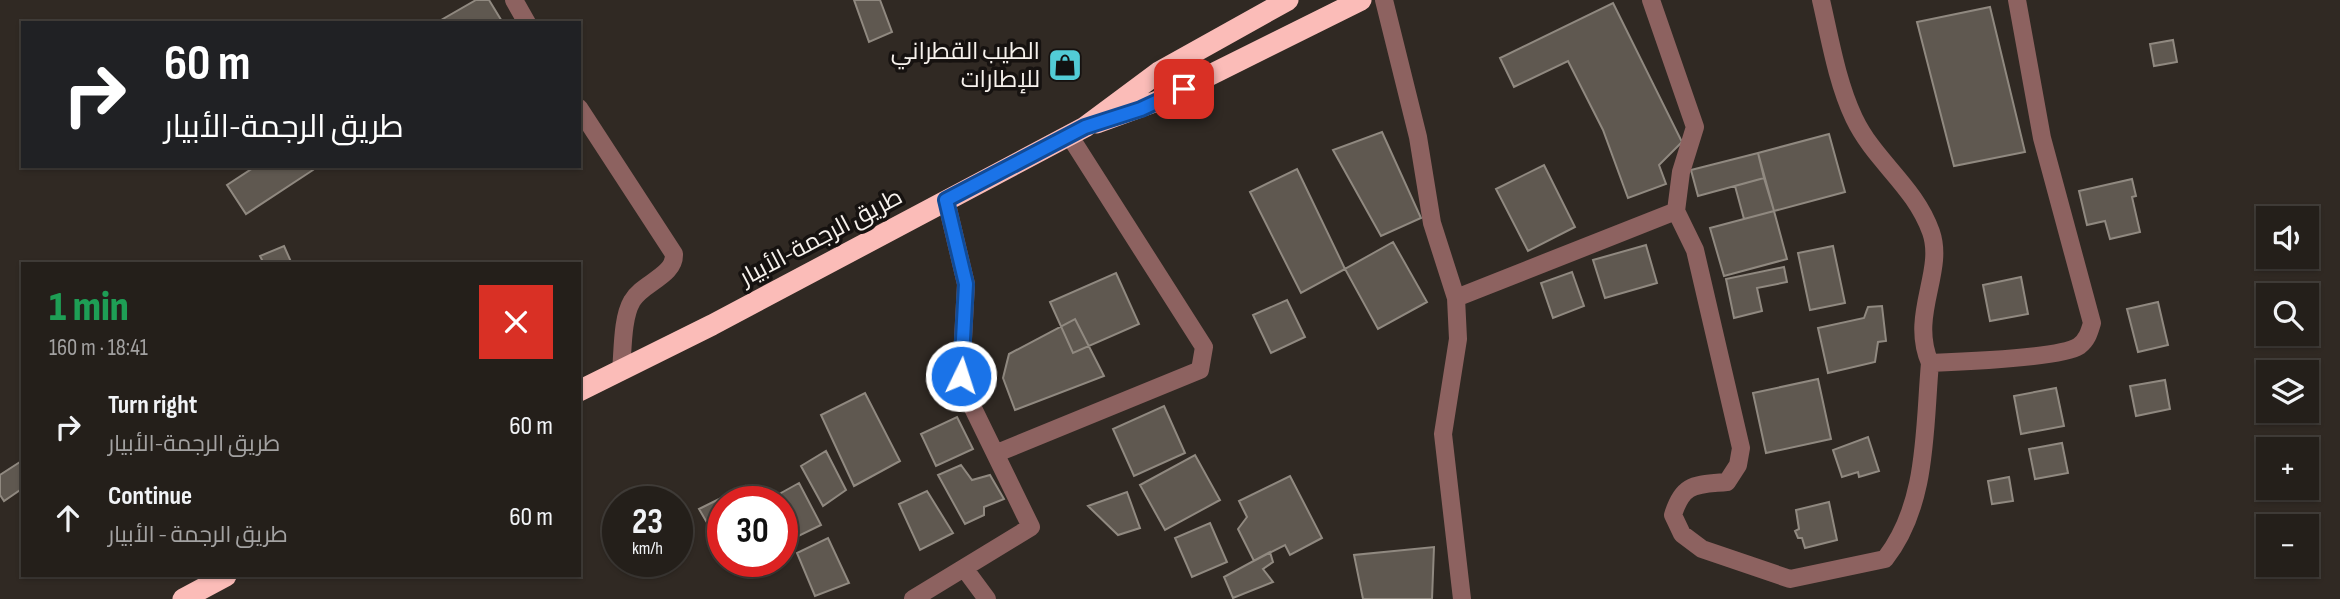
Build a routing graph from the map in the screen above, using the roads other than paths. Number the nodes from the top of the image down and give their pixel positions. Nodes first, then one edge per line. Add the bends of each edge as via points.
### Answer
1 (514, 0) edge
2 (1288, 0) edge
3 (1361, 0) edge
4 (1384, 0) edge
5 (1651, 0) edge
6 (1821, 0) edge
7 (2017, 0) edge
8 (526, 21) edge
9 (581, 111) edge
10 (1077, 131) junction
11 (946, 200) junction
12 (1676, 211) junction
13 (1456, 298) junction
14 (1930, 363) junction
15 (621, 370) junction
16 (581, 390) edge
17 (996, 453) junction
18 (964, 568) junction
19 (224, 577) edge
20 (195, 596) edge
21 (913, 599) edge
22 (987, 599) edge
23 (1462, 599) edge

1 - 8 street
2 - 10 highway via 1159,72
3 - 10 highway via 1141,109
4 - 13 street via 1418,137 1432,223
5 - 12 street via 1695,127 1681,172
6 - 14 street via 1854,118 1873,150 1917,199 1932,236 1931,279 1922,316 1924,349
7 - 14 street via 2042,138 2092,323 2088,338 2077,348
9 - 15 street via 674,254 672,266 632,299
10 - 11 highway, طريق الرجمة-الأبيار
10 - 17 street via 1204,347 1200,370
11 - 15 highway, طريق الرجمة-الأبيار
11 - 17 street via 966,284 961,376
12 - 13 street
12 - 14 street via 1695,250 1741,448 1738,465 1727,482 1693,486 1679,495 1673,515 1682,534 1702,549 1790,579 1885,559 1898,543 1916,501
13 - 23 street via 1458,339 1443,434
15 - 16 highway, طريق الرجمة-الأبيار
17 - 18 street via 1031,527
18 - 21 street
18 - 22 street
19 - 20 highway

